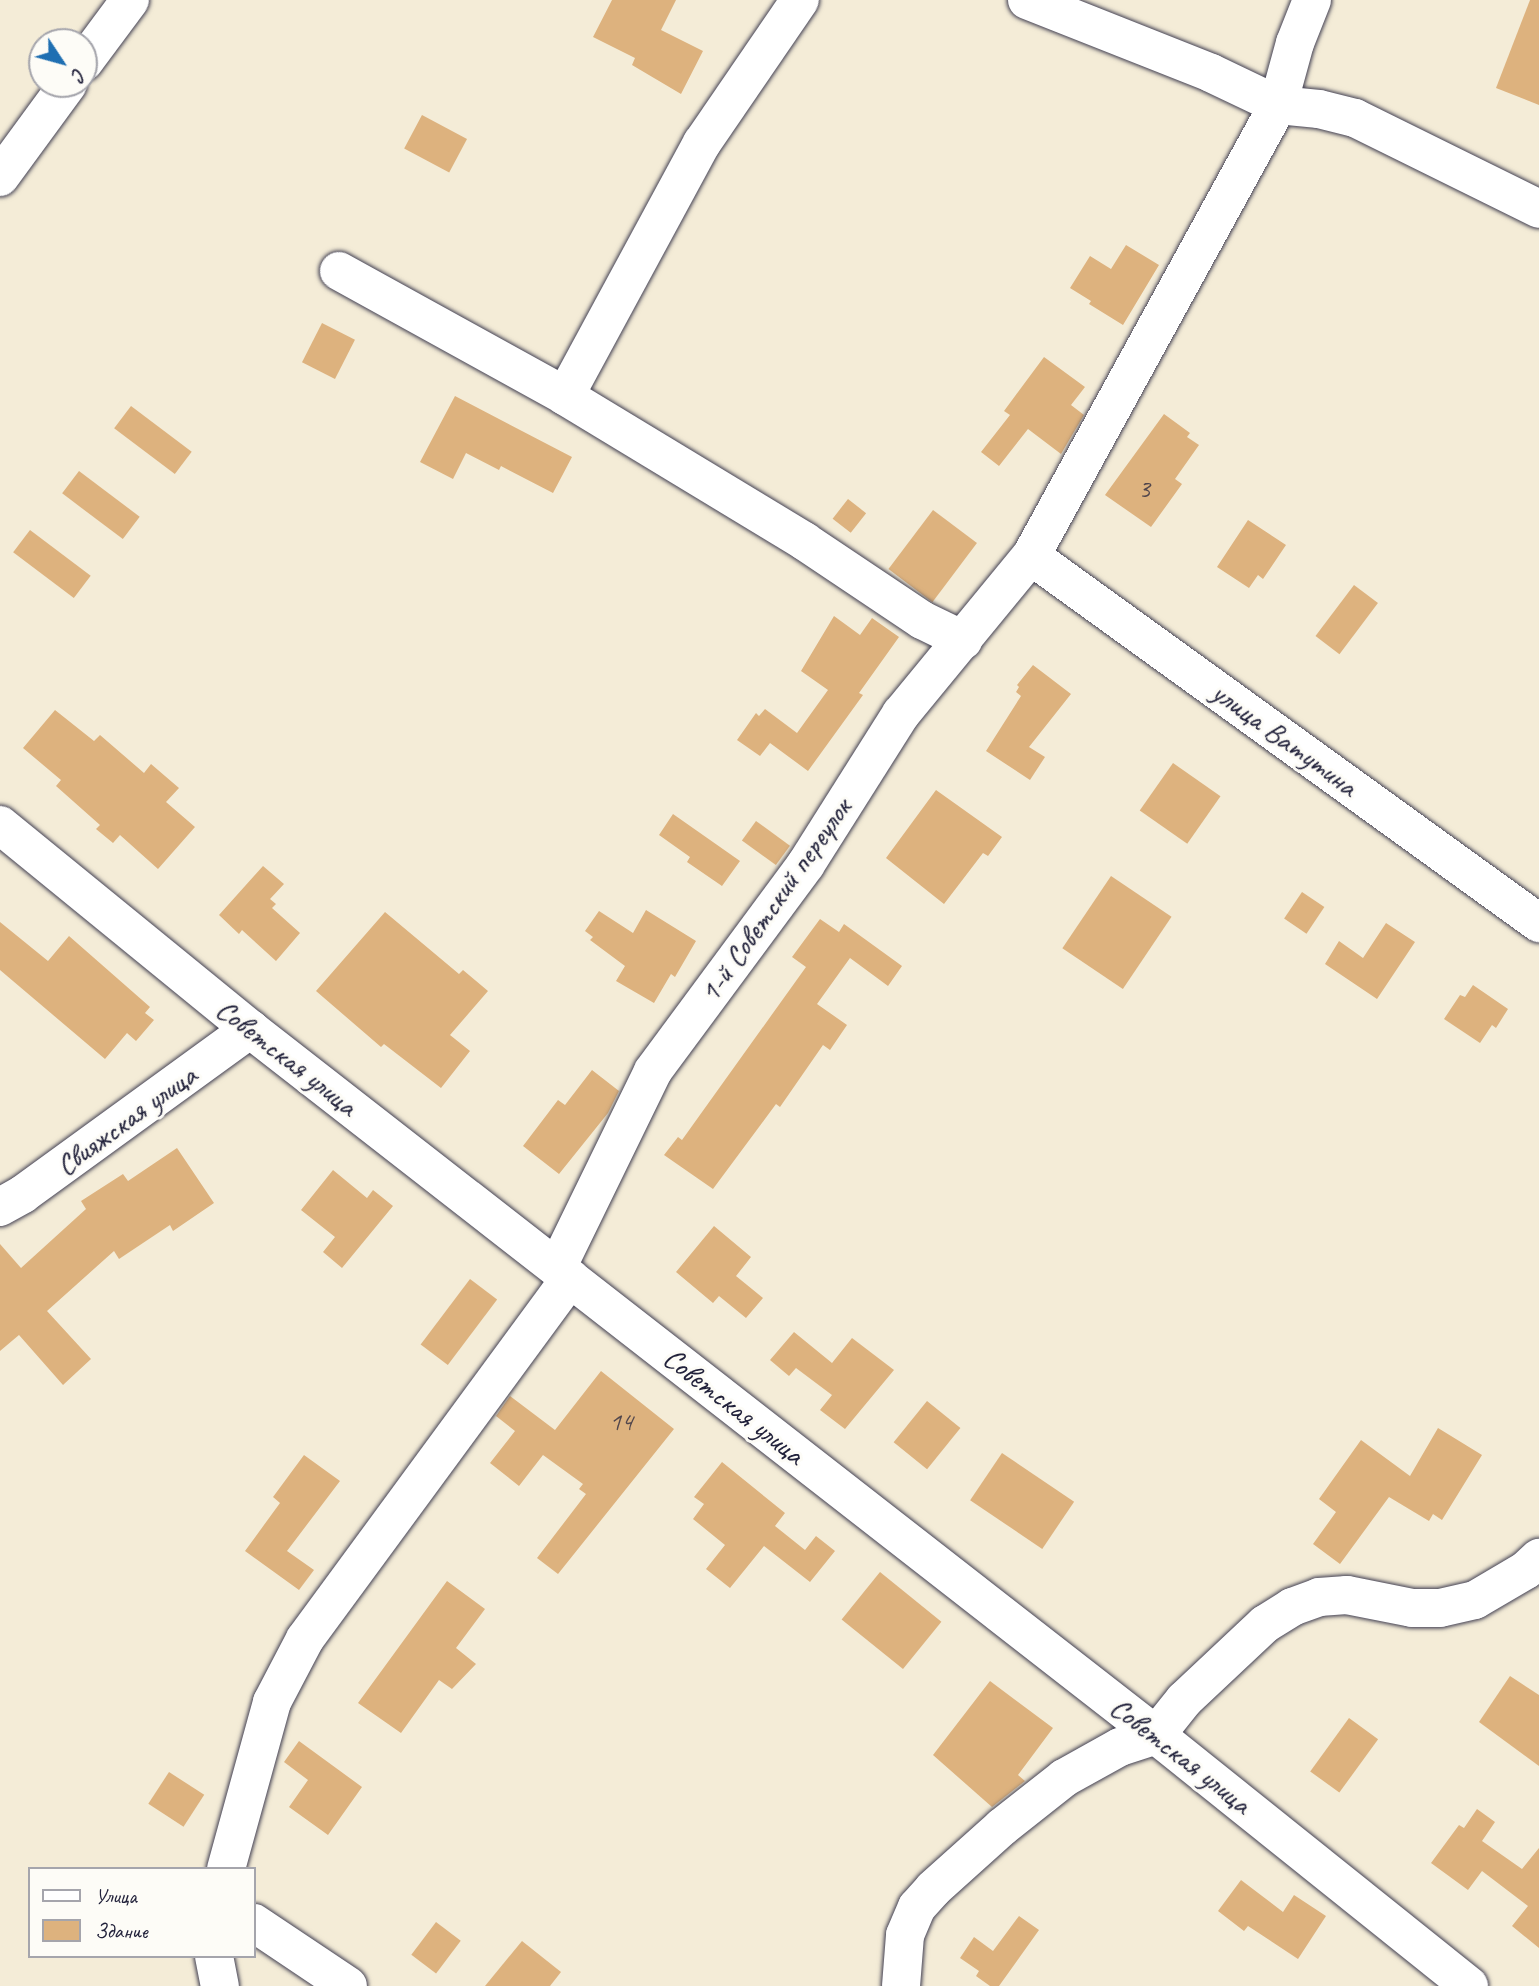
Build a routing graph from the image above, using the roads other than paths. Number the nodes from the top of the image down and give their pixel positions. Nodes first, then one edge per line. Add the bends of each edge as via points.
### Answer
1 (130, 0) edge
2 (800, 0) edge
3 (1027, 0) edge
4 (1312, 0) edge
5 (98, 43) edge
6 (58, 98) edge
7 (1278, 105) junction
8 (0, 177) edge
9 (1539, 209) edge
10 (339, 271) dead end
11 (565, 396) junction
12 (1031, 556) junction
13 (963, 640) junction
14 (0, 825) edge
15 (1539, 923) edge
16 (250, 1029) junction
17 (0, 1208) edge
18 (563, 1273) junction
19 (1539, 1558) edge
20 (1156, 1735) junction
21 (227, 1867) edge
22 (256, 1924) edge
23 (215, 1958) edge
24 (219, 1986) edge
25 (348, 1986) edge
26 (901, 1986) edge
27 (1469, 1986) edge

1 - 5 street
2 - 11 street via 702,143
3 - 7 street
4 - 7 street, 1-й Советский переулок
6 - 8 street
7 - 9 street via 1355,118
7 - 12 street, 1-й Советский переулок
10 - 11 street
11 - 13 street via 804,541 922,620
12 - 13 street, 1-й Советский переулок
12 - 15 street, улица Ватутина
13 - 18 street, 1-й Советский переулок via 901,714 806,864 653,1071
14 - 16 street, Советская улица
16 - 17 street, Свияжская улица
16 - 18 street, Советская улица
18 - 20 street, Советская улица
18 - 21 street, 1-й Советский переулок via 305,1639 272,1702
19 - 20 street via 1475,1600 1440,1608 1412,1608 1347,1595 1319,1597 1292,1607 1215,1669
20 - 26 street via 1120,1747 1064,1778 933,1889 917,1907 905,1936
20 - 27 street, Советская улица
22 - 25 street
23 - 24 street

